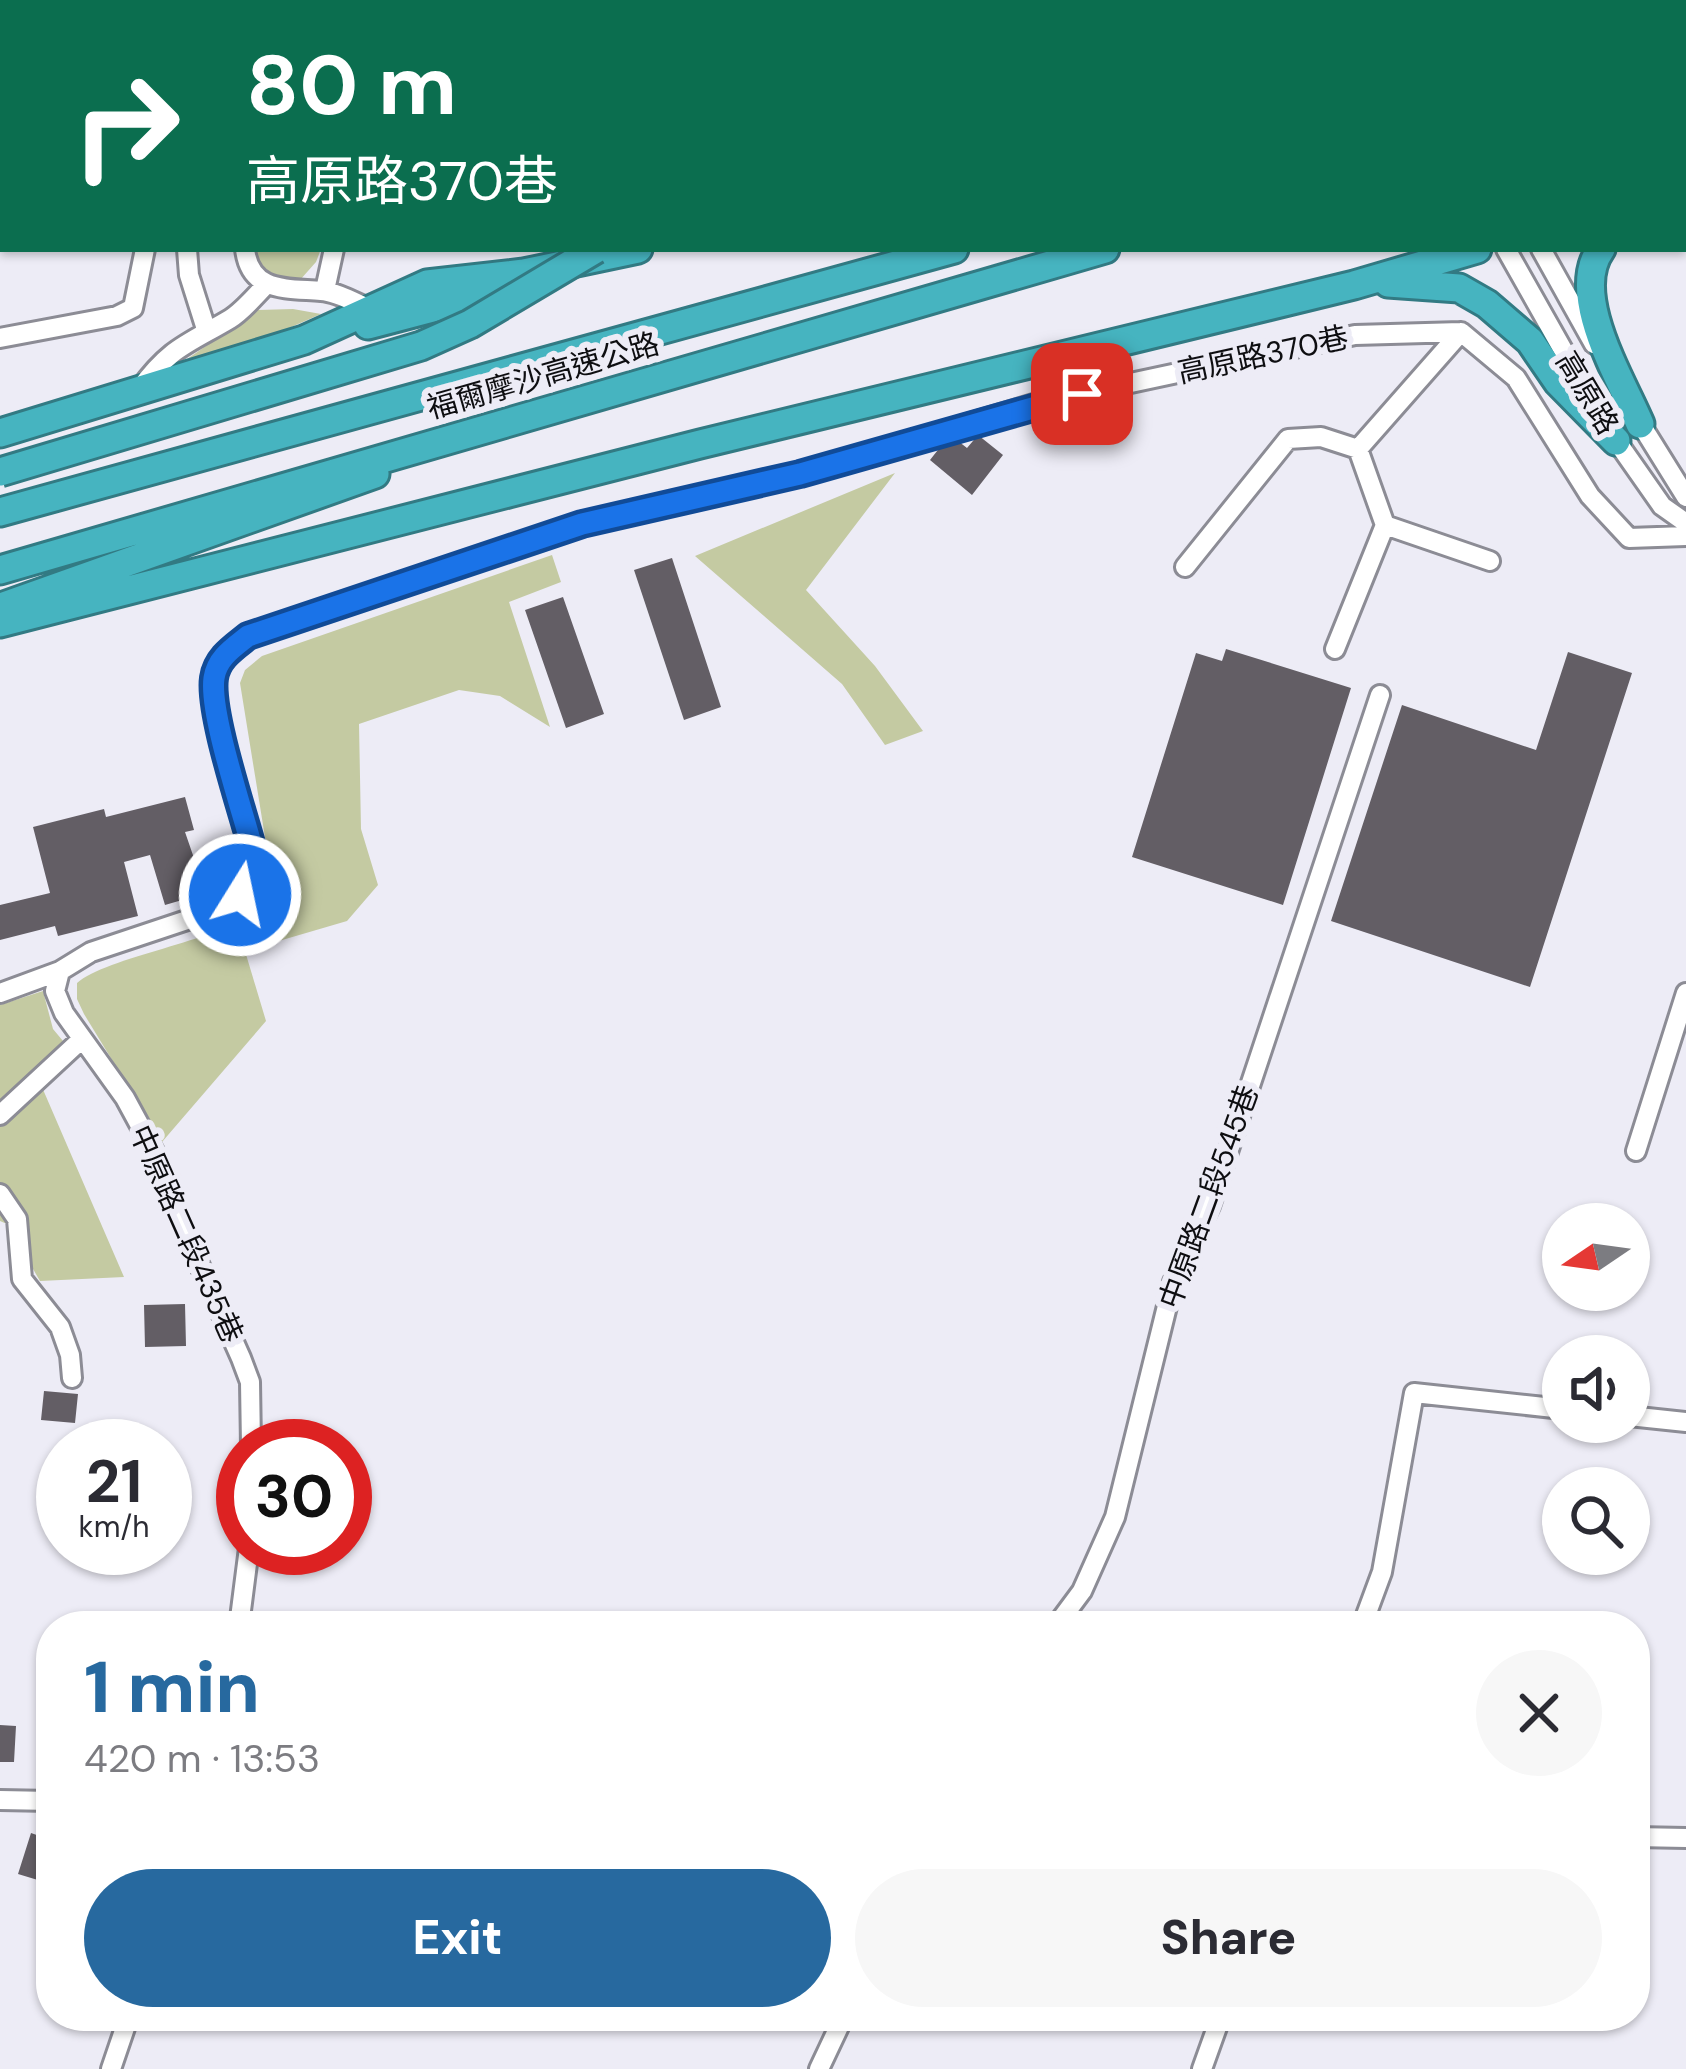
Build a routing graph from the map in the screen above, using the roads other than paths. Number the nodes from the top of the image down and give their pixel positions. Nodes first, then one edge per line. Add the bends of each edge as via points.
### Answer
1 (144, 252) edge
2 (187, 252) edge
3 (246, 252) edge
4 (333, 252) edge
5 (591, 252) edge
6 (624, 252) edge
7 (627, 252) edge
8 (943, 252) edge
9 (1095, 252) edge
10 (1466, 252) edge
11 (1508, 252) edge
12 (1543, 252) edge
13 (1599, 252) edge
14 (1354, 284) junction
15 (266, 285) junction
16 (325, 290) junction
17 (368, 308) junction
18 (206, 329) junction
19 (1461, 332) junction
20 (0, 338) edge
21 (267, 351) junction
22 (139, 390) junction
23 (1640, 424) junction
24 (0, 433) edge
25 (448, 437) junction
26 (1616, 441) junction
27 (1358, 449) junction
28 (0, 472) edge
29 (1686, 497) edge
30 (0, 512) edge
31 (1686, 523) edge
32 (1385, 525) junction
33 (1686, 536) edge
34 (1490, 561) dead end
35 (1185, 567) dead end
36 (0, 570) edge
37 (0, 608) edge
38 (0, 623) edge
39 (1335, 649) dead end
40 (1380, 695) dead end
41 (60, 971) junction
42 (0, 993) edge
43 (1686, 993) edge
44 (82, 1039) junction
45 (0, 1114) edge
46 (1636, 1151) dead end
47 (0, 1194) edge
48 (72, 1378) dead end
49 (1542, 1407) edge
50 (251, 1419) edge
51 (1650, 1419) edge
52 (1686, 1423) edge
53 (246, 1575) edge
54 (241, 1611) edge
55 (1067, 1611) edge
56 (1367, 1611) edge
57 (0, 1799) edge
58 (36, 1800) edge
59 (1650, 1837) edge
60 (1686, 1838) edge
61 (124, 2031) edge
62 (837, 2031) edge
63 (1216, 2031) edge
64 (111, 2069) edge
65 (819, 2069) edge
66 (1202, 2069) edge

1 - 20 street via 134,308
2 - 18 street
3 - 15 street via 252,274
4 - 16 street
5 - 28 highway, bridge via 421,346
6 - 17 highway via 427,284
7 - 21 highway via 383,319 321,344
8 - 30 highway, 福爾摩沙高速公路
9 - 25 highway, 福爾摩沙高速公路
10 - 14 highway
11 - 26 street, 高原路
12 - 23 street, 高原路
13 - 23 highway via 1592,307
14 - 26 highway via 1459,288 1487,304
14 - 38 highway
15 - 16 street
15 - 18 street via 233,318
16 - 17 street
17 - 21 highway
18 - 22 street via 156,366
19 - 27 street
19 - 33 street via 1516,378 1590,496 1629,538
19 - 41 street, 高原路370巷 via 1355,335 1037,404 800,474 582,524 248,636 223,656 214,676 253,851 240,895
21 - 22 highway
22 - 24 highway
23 - 29 street, 高原路
25 - 36 highway, 福爾摩沙高速公路
25 - 37 highway via 352,485
26 - 31 street, 高原路 via 1662,506
27 - 32 street
27 - 35 street via 1321,437 1288,440
32 - 34 street
32 - 39 street
40 - 55 street, 中原路二段545巷 via 1210,1206 1173,1282 1115,1516
41 - 42 street
41 - 44 street, 中原路二段435巷 via 56,991
43 - 46 street
44 - 45 street
44 - 50 street, 中原路二段435巷 via 164,1170 250,1382
47 - 48 street via 17,1219 22,1280 60,1327
49 - 56 street via 1414,1393
51 - 52 street
53 - 54 street
57 - 58 street
59 - 60 street
61 - 64 street
62 - 65 street
63 - 66 street

